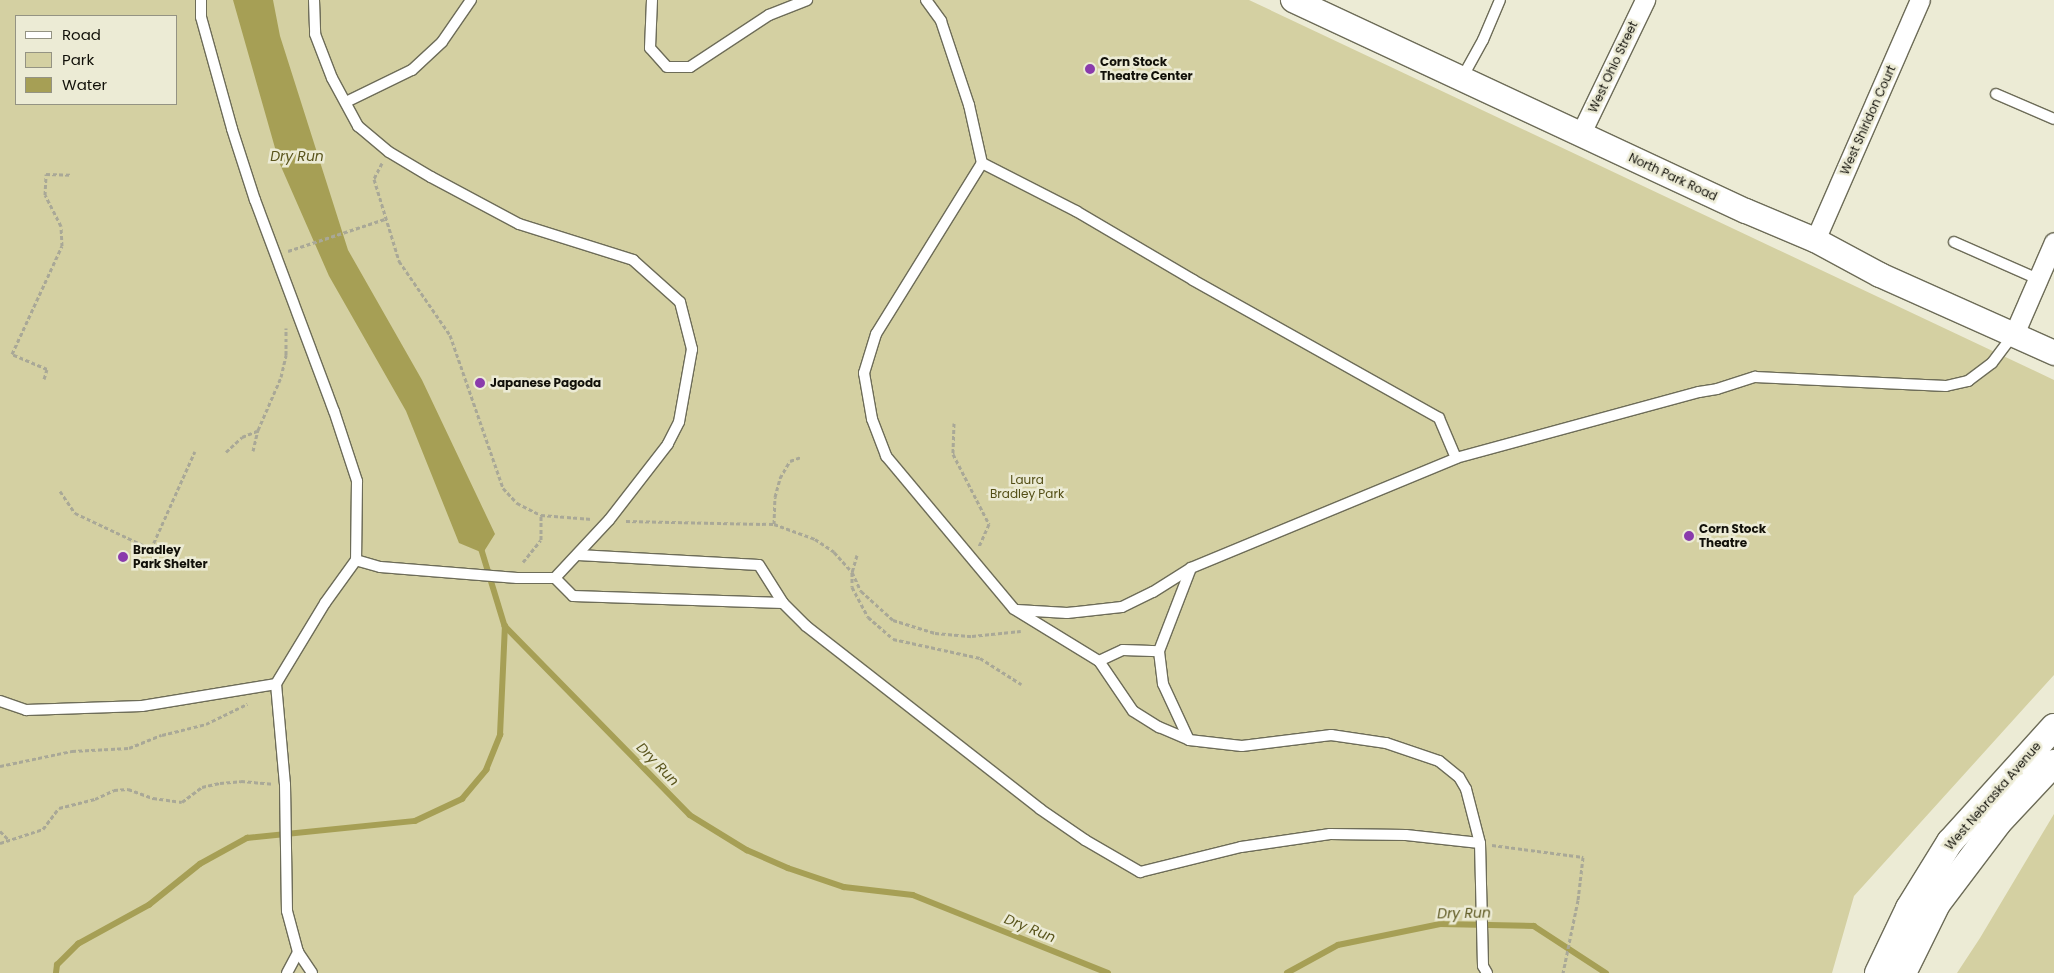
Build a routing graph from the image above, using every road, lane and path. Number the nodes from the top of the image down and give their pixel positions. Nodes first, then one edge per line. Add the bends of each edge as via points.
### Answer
1 (201, 0) edge
2 (314, 0) edge
3 (471, 0) edge
4 (652, 0) edge
5 (807, 0) edge
6 (926, 0) edge
7 (1293, 0) edge
8 (1500, 0) edge
9 (1644, 0) edge
10 (1920, 0) edge
11 (1462, 78) junction
12 (1996, 94) dead end
13 (346, 102) junction
14 (2054, 119) edge
15 (1581, 133) junction
16 (388, 152) junction
17 (982, 163) junction
18 (71, 175) dead end
19 (385, 219) junction
20 (1815, 240) junction
21 (1954, 242) dead end
22 (2054, 242) edge
23 (299, 247) dead end
24 (2038, 279) junction
25 (285, 321) dead end
26 (2014, 334) junction
27 (2054, 353) edge
28 (44, 379) dead end
29 (954, 423) dead end
30 (258, 430) junction
31 (195, 451) dead end
32 (253, 451) dead end
33 (226, 452) dead end
34 (801, 457) dead end
35 (1456, 458) junction
36 (60, 491) dead end
37 (541, 515) junction
38 (608, 520) junction
39 (774, 524) junction
40 (857, 554) dead end
41 (578, 555) junction
42 (356, 560) junction
43 (973, 561) junction
44 (523, 562) dead end
45 (1191, 568) junction
46 (852, 572) junction
47 (555, 578) junction
48 (783, 603) junction
49 (1014, 609) junction
50 (1028, 630) dead end
51 (1160, 651) junction
52 (1099, 661) junction
53 (276, 684) junction
54 (1022, 684) dead end
55 (0, 701) edge
56 (253, 701) dead end
57 (2054, 727) edge
58 (1189, 740) junction
59 (2054, 763) edge
60 (0, 766) edge
61 (273, 784) dead end
62 (0, 831) edge
63 (10, 840) junction
64 (0, 843) edge
65 (1480, 843) junction
66 (298, 952) junction
67 (1485, 969) edge
68 (1563, 972) edge
69 (287, 973) edge
70 (312, 973) edge
71 (1878, 973) edge
72 (1903, 973) edge

1 - 42 lane via 201,17 252,192 357,481
2 - 13 lane via 315,34 332,78
3 - 13 lane via 442,42 412,70
4 - 5 lane via 650,48 667,68 690,67 769,15
6 - 17 lane via 941,21 970,106
7 - 11 street, North Park Road
8 - 11 lane
9 - 15 street, West Ohio Street
10 - 20 street, West Shiridon Court
11 - 15 street, North Park Road
12 - 14 lane
13 - 16 lane via 358,126
15 - 20 street, North Park Road
16 - 19 path via 374,179
16 - 38 lane via 519,224 633,260 680,302 692,349 679,422 668,444
17 - 35 lane via 1071,209 1439,418
17 - 43 lane via 876,334 864,373 872,418 886,456
18 - 28 path via 46,174 44,195 61,226 62,246 12,354 47,369
19 - 23 path
19 - 37 path via 399,261 450,335 503,488 517,503
20 - 26 street, North Park Road via 1880,275
21 - 24 lane
22 - 24 street
24 - 26 street
25 - 30 path via 288,337 285,362
26 - 27 street, North Park Road
26 - 35 lane via 1992,363 1968,381 1946,386 1755,377
29 - 43 path via 953,454 989,524
30 - 32 path
30 - 33 path via 242,436
31 - 36 path via 151,549 75,513
34 - 39 path via 790,461 780,478 775,497
35 - 45 lane
37 - 38 path
37 - 44 path via 541,540
38 - 39 path
38 - 41 lane
39 - 46 path via 815,539 834,552
40 - 46 path
41 - 47 lane
41 - 48 lane via 759,565
42 - 47 lane via 380,567
42 - 53 lane
43 - 49 lane
45 - 49 lane via 1122,607 1067,613
45 - 51 lane
46 - 50 path via 861,591 874,605 893,620 914,628 972,636
46 - 54 path via 852,587 868,617 893,639 980,658
47 - 48 lane via 573,596
48 - 65 lane via 806,626 1040,809 1140,872 1241,846 1330,834 1406,835
49 - 52 lane
51 - 52 lane via 1123,650
51 - 58 lane via 1163,684
52 - 58 lane via 1133,711
53 - 55 lane via 142,706 26,710
53 - 66 lane via 285,784 287,911
56 - 60 path via 206,724 162,735 129,748 72,751
57 - 71 main road, West Nebraska Avenue via 1950,842 1909,908
58 - 65 lane via 1242,746 1331,735 1386,743 1439,762 1459,777 1466,789
59 - 72 main road, West Nebraska Avenue via 1998,823 1937,904
61 - 63 path via 220,783 202,787 182,802 153,798 128,789 114,790 95,799 59,808 43,829
62 - 63 path
63 - 64 path
65 - 67 lane
65 - 68 path via 1583,857
66 - 69 lane
66 - 70 lane

